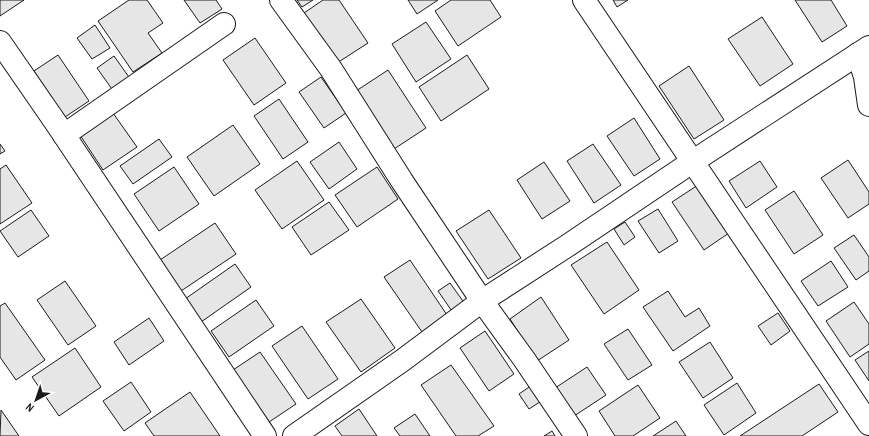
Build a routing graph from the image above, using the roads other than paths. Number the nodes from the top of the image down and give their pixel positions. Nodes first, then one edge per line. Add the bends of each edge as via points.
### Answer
1 (281, 0) edge
2 (584, 0) edge
3 (224, 24) dead end
4 (0, 42) edge
5 (864, 51) edge
6 (869, 105) edge
7 (64, 135) junction
8 (692, 162) junction
9 (482, 302) junction
10 (869, 424) edge
11 (265, 436) edge
12 (294, 436) edge
13 (576, 436) edge

1 - 9 street via 330,69
2 - 8 street
3 - 7 street
4 - 7 street
5 - 6 street
5 - 8 street
7 - 11 street
8 - 9 street
8 - 10 street
9 - 12 street
9 - 13 street

